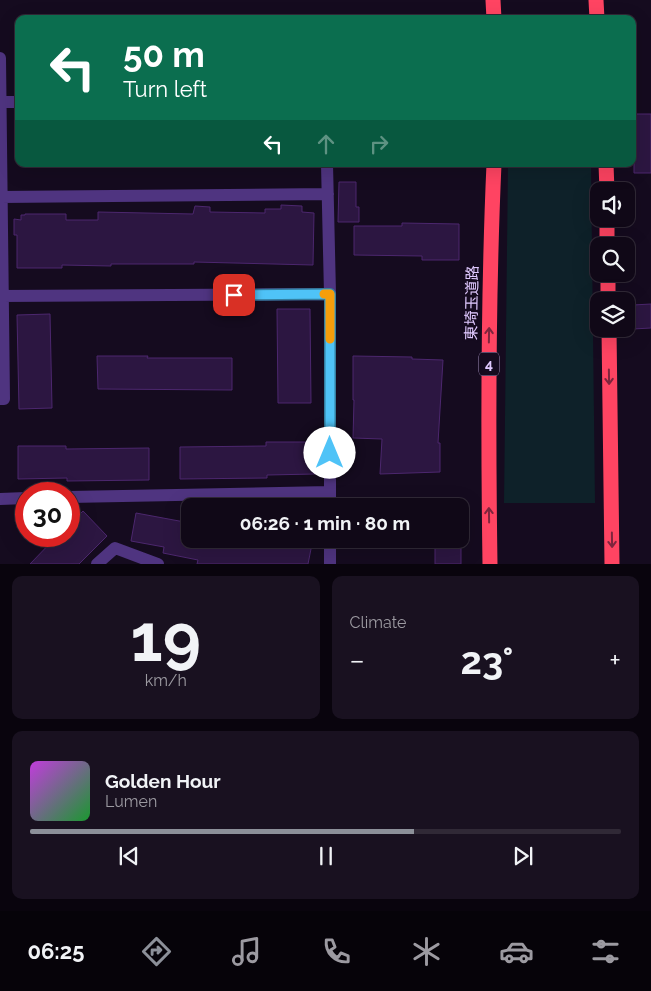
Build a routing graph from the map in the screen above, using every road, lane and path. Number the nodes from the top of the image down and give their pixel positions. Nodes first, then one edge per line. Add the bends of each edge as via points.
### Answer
1 (493, 0) edge
2 (596, 0) edge
3 (494, 15) edge
4 (597, 15) edge
5 (0, 58) edge
6 (0, 102) edge
7 (15, 102) edge
8 (327, 167) edge
9 (494, 167) edge
10 (606, 167) edge
11 (607, 182) edge
12 (328, 194) junction
13 (1, 197) edge
14 (330, 294) junction
15 (2, 296) edge
16 (609, 337) edge
17 (0, 399) edge
18 (330, 492) junction
19 (15, 498) edge
20 (80, 498) edge
21 (330, 498) edge
22 (0, 499) edge
23 (330, 548) edge
24 (96, 564) edge
25 (158, 564) edge
26 (330, 564) edge
27 (490, 564) edge
28 (612, 564) edge

1 - 3 highway
2 - 4 highway
5 - 6 street
6 - 7 street
6 - 13 street
8 - 12 street
27 -> 9 highway, 東埼玉道路 / 4 via 488,449
10 - 11 highway
12 - 13 street
12 - 14 street
13 - 15 street
14 - 15 street
14 - 18 street
15 - 17 street via 4,399
16 -> 28 highway
18 - 20 street
18 - 21 street
19 - 22 street
23 - 26 street
24 - 25 street via 115,548

